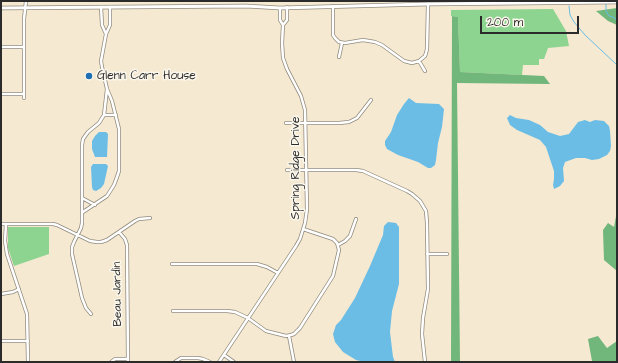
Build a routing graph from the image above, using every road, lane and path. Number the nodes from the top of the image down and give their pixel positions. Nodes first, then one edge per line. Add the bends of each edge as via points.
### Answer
1 (26, 1) edge
2 (617, 2) edge
3 (428, 4) junction
4 (333, 6) junction
5 (101, 7) junction
6 (110, 7) junction
7 (287, 7) junction
8 (1, 8) edge
9 (26, 8) junction
10 (280, 8) junction
11 (283, 25) junction
12 (106, 34) junction
13 (342, 43) junction
14 (1, 47) edge
15 (24, 47) junction
16 (339, 57) dead end
17 (419, 61) junction
18 (425, 71) dead end
19 (107, 89) junction
20 (1, 94) edge
21 (24, 94) junction
22 (24, 98) dead end
23 (371, 100) dead end
24 (104, 115) junction
25 (116, 115) junction
26 (286, 123) dead end
27 (305, 123) junction
28 (287, 170) dead end
29 (306, 170) junction
30 (82, 198) junction
31 (95, 204) junction
32 (82, 213) junction
33 (150, 218) dead end
34 (356, 219) dead end
35 (1, 224) edge
36 (6, 224) junction
37 (303, 229) junction
38 (120, 232) junction
39 (78, 235) junction
40 (338, 245) junction
41 (427, 254) junction
42 (447, 254) dead end
43 (172, 264) dead end
44 (278, 273) junction
45 (19, 290) junction
46 (1, 294) edge
47 (173, 312) dead end
48 (91, 314) dead end
49 (248, 318) junction
50 (289, 336) junction
51 (1, 341) edge
52 (28, 341) junction
53 (224, 354) junction
54 (128, 360) edge
55 (28, 362) edge
56 (111, 362) edge
57 (175, 362) edge
58 (210, 362) edge
59 (218, 362) edge
60 (234, 362) edge
61 (294, 362) edge
62 (425, 362) edge

1 - 9 street
2 - 3 street
3 - 4 street
3 - 17 street via 427,49 425,56
4 - 7 street
4 - 13 street via 333,35
5 - 6 street
5 - 9 street
5 - 12 street via 102,25
6 - 10 street
6 - 12 street via 110,25
7 - 10 street
7 - 11 street, Spring Ridge Drive via 287,20
8 - 9 street
9 - 15 street
10 - 11 street, Spring Ridge Drive via 280,20
11 - 27 street, Spring Ridge Drive via 283,58 301,96
12 - 19 street via 101,61
13 - 16 street
13 - 17 street via 371,41 382,45 407,62
14 - 15 street
15 - 21 street
17 - 18 street
19 - 24 street
19 - 25 street
20 - 21 street
21 - 22 street
23 - 27 street via 357,118 349,122
24 - 25 street
24 - 30 street via 83,139
25 - 31 street via 119,129 118,178 107,196
26 - 27 street
27 - 29 street, Spring Ridge Drive
28 - 29 street
29 - 37 street, Spring Ridge Drive via 307,209
29 - 41 street via 363,171 409,192 420,201 426,211
30 - 31 street
30 - 32 street
31 - 32 street
32 - 39 street via 82,226
33 - 38 street via 139,219
34 - 40 street via 348,239
35 - 36 street
36 - 39 street via 53,224
36 - 45 street via 7,252
37 - 40 street via 331,238
37 - 44 street, Spring Ridge Drive via 300,239
38 - 39 street via 101,242 93,242
38 - 54 street, Beau Jardin via 127,245
39 - 48 street via 72,254 84,304
40 - 50 street via 339,254 333,276 300,328
41 - 42 street
41 - 62 street via 428,289 422,334
43 - 44 street via 257,264 267,266
44 - 49 street, Spring Ridge Drive
45 - 46 street
45 - 52 street via 27,314
47 - 49 street via 227,311
49 - 50 street via 266,331
49 - 53 street, Spring Ridge Drive
50 - 61 street
51 - 52 street
52 - 55 street
53 - 59 street, Spring Ridge Drive
53 - 60 street
54 - 56 street, Beau Jardin via 115,359
57 - 58 street via 181,358 198,358

